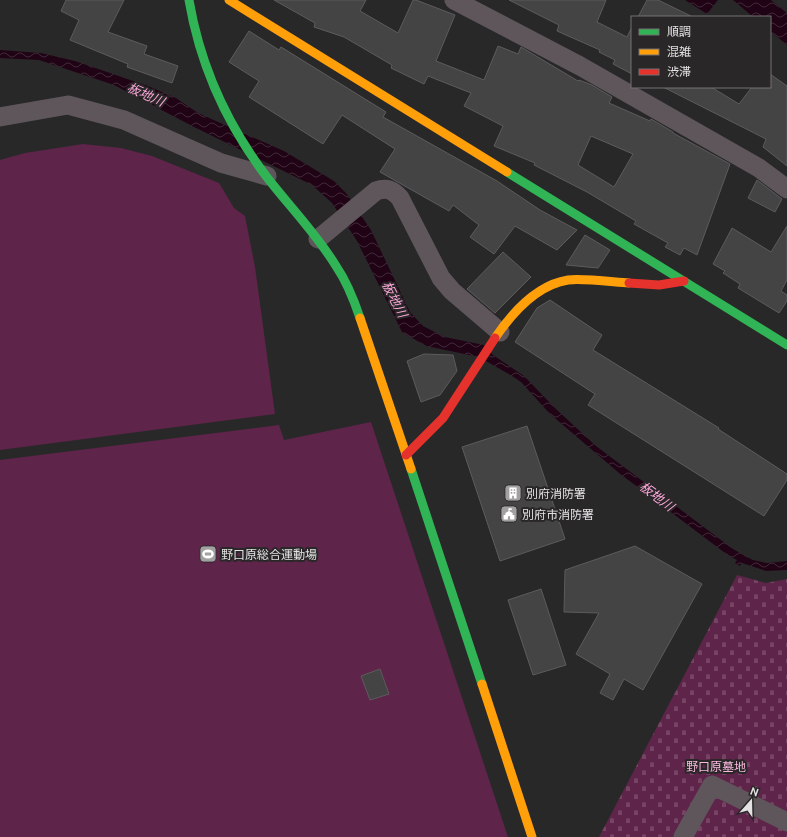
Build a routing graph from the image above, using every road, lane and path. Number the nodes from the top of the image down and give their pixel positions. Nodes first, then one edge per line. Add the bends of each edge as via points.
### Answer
1 (189, 0) edge
2 (228, 0) edge
3 (454, 0) edge
4 (0, 117) edge
5 (267, 176) junction
6 (787, 189) edge
7 (324, 234) junction
8 (684, 281) junction
9 (495, 339) junction
10 (787, 345) edge
11 (406, 455) junction
12 (787, 822) edge
13 (532, 837) edge
14 (683, 837) edge

1 - 5 street via 196,39 211,83 231,124
2 - 8 street
3 - 6 street via 580,66 759,168
4 - 5 street via 68,105 124,120 221,163
5 - 7 street
7 - 9 street via 367,198 383,188 390,190 396,194 441,278
7 - 11 street via 365,331
8 - 9 street via 659,285 568,280 555,283 538,291 523,304
8 - 10 street
9 - 11 street via 443,418
11 - 13 street
12 - 14 street via 712,785

